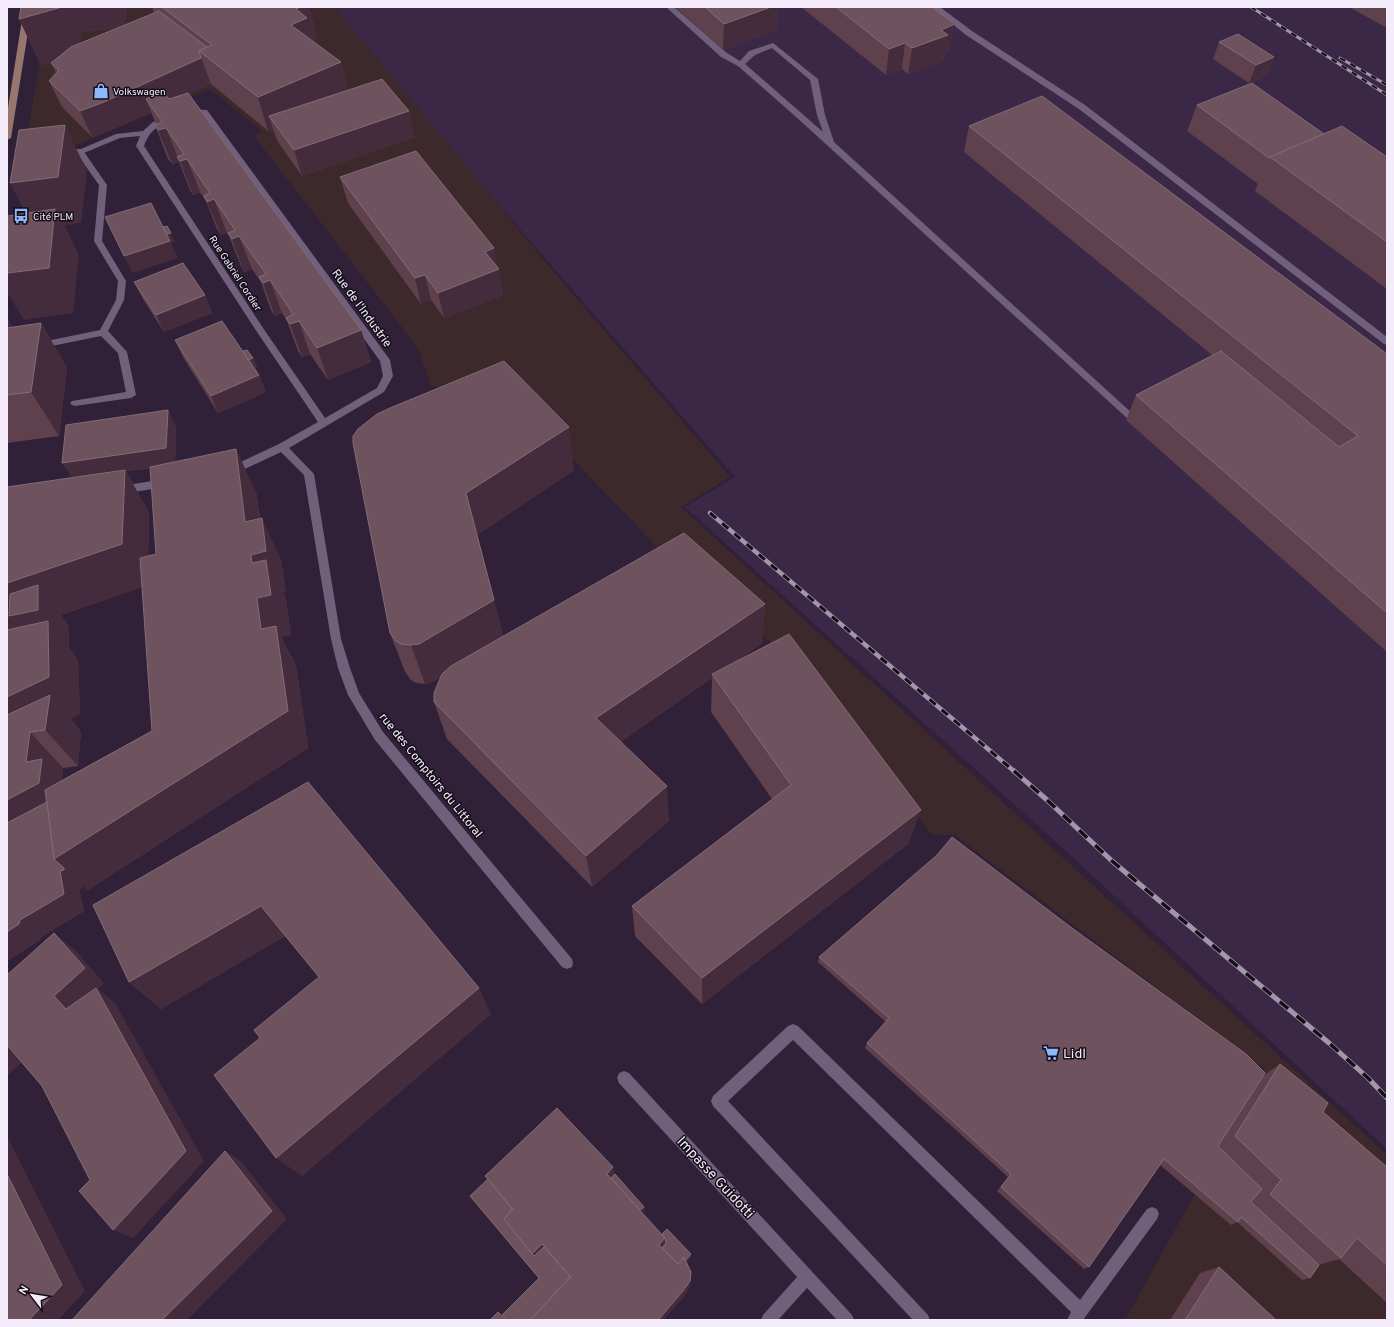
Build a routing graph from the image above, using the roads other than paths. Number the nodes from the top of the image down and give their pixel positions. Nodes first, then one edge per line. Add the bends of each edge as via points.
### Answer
1 (28, 7) edge
2 (670, 7) edge
3 (935, 7) edge
4 (741, 64) junction
5 (11, 91) edge
6 (145, 133) junction
7 (7, 138) edge
8 (830, 143) junction
9 (79, 151) junction
10 (57, 161) edge
11 (103, 332) junction
12 (1387, 342) edge
13 (25, 348) edge
14 (75, 403) dead end
15 (1131, 417) dead end
16 (323, 422) junction
17 (282, 447) junction
18 (224, 474) edge
19 (178, 481) edge
20 (108, 492) edge
21 (567, 963) dead end
22 (624, 1078) dead end
23 (1152, 1214) dead end
24 (808, 1276) junction
25 (1077, 1316) edge
26 (768, 1320) edge
27 (846, 1320) edge
28 (923, 1320) edge

1 - 5 main road
2 - 4 street via 724,55
3 - 12 street via 969,33 1082,107
4 - 8 street
4 - 8 street via 752,52 773,45 814,79
5 - 7 main road
6 - 9 street, Rue de l'Industrie via 118,136
6 - 16 street, Rue Gabriel Cordier via 140,146
6 - 16 street, Rue de l'Industrie via 156,124 184,111 204,112 385,360 388,376 381,390
8 - 15 street
9 - 10 street, Rue de l'Industrie
9 - 11 street via 103,185 98,241 122,281 120,300
11 - 13 street
11 - 14 street via 122,352 131,395
16 - 17 street, Rue de l'Industrie
17 - 18 street, Rue de l'Industrie
17 - 21 street, rue des Comptoirs du Littoral via 309,474 336,639 354,696 379,736
19 - 20 street
22 - 24 street, Impasse Guidotti
23 - 25 street
24 - 26 street
24 - 27 street, Impasse Guidotti
25 - 28 street via 793,1031 718,1101

